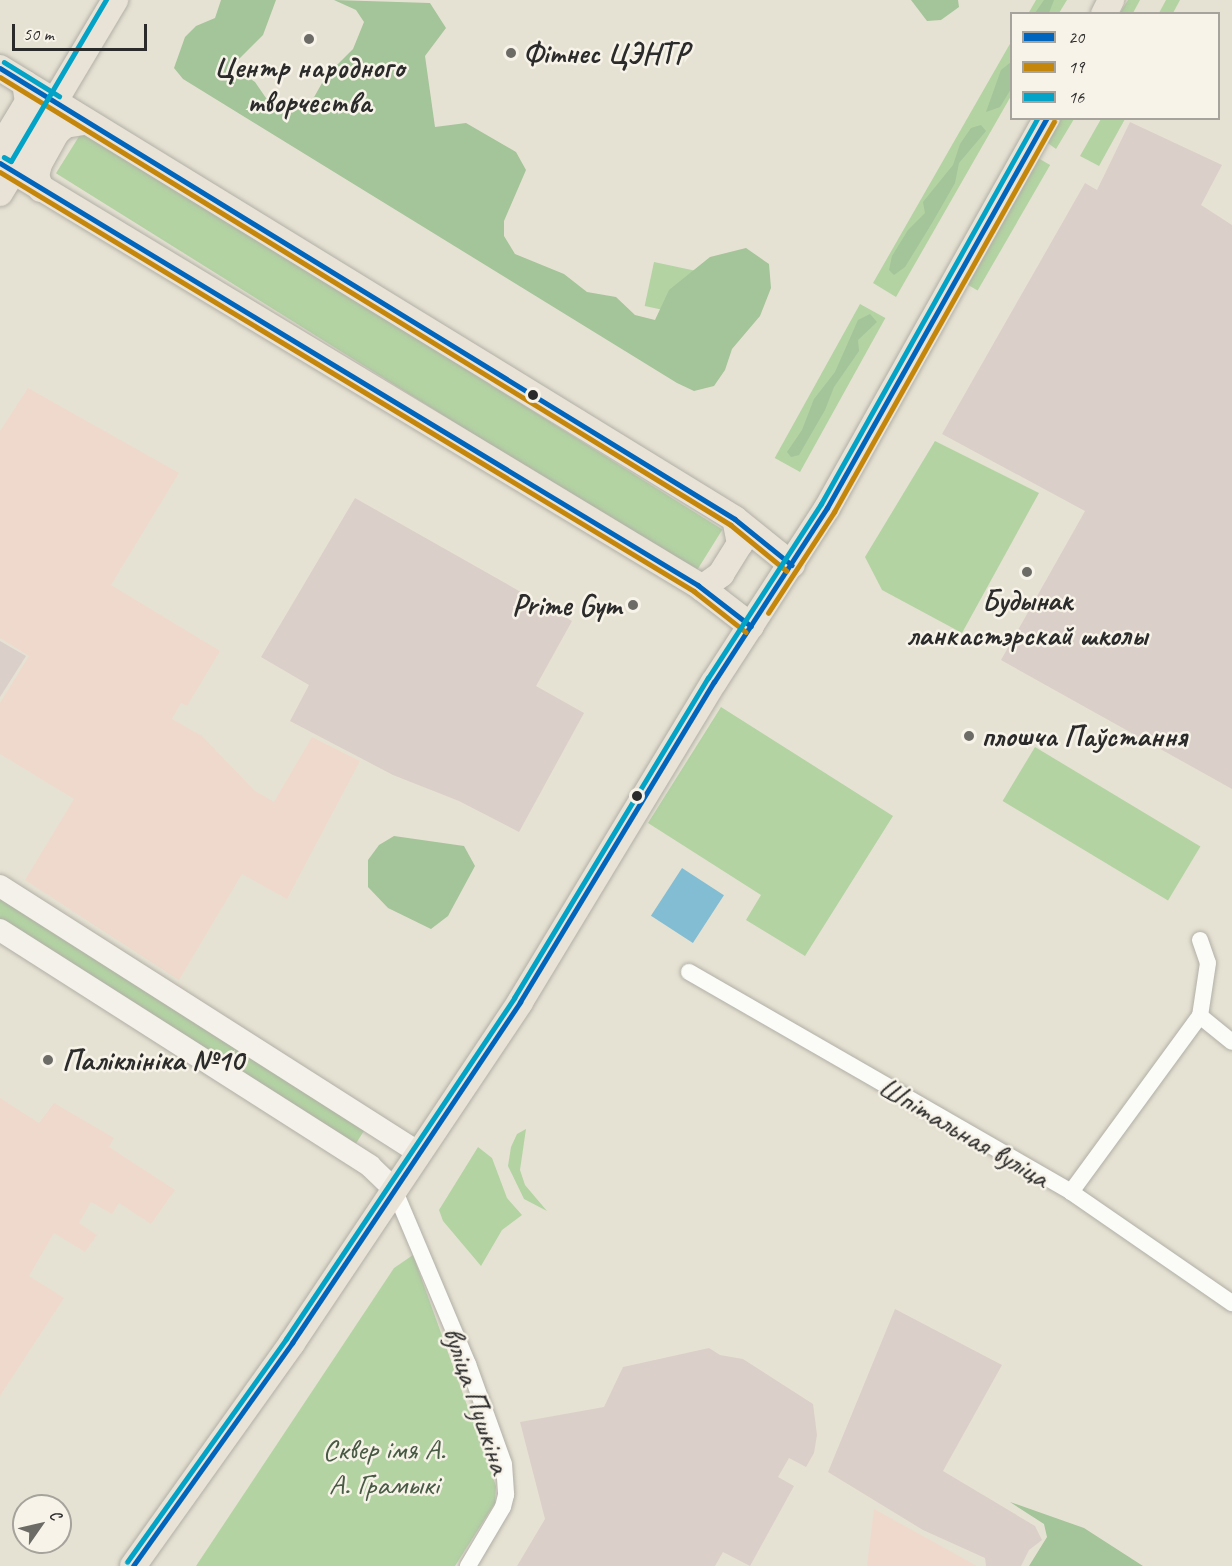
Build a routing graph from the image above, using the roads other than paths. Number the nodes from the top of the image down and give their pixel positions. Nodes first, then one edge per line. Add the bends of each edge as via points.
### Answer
1 (115, 0) edge
2 (0, 68) edge
3 (25, 82) junction
4 (55, 102) junction
5 (1046, 120) edge
6 (84, 122) junction
7 (0, 148) edge
8 (5, 176) edge
9 (40, 189) junction
10 (735, 519) junction
11 (792, 565) junction
12 (702, 588) junction
13 (751, 626) junction
14 (0, 886) edge
15 (0, 930) edge
16 (1200, 940) dead end
17 (689, 972) dead end
18 (1200, 1016) junction
19 (1232, 1042) edge
20 (374, 1124) junction
21 (419, 1153) junction
22 (355, 1157) junction
23 (394, 1189) junction
24 (1071, 1192) junction
25 (413, 1232) junction
26 (1232, 1303) edge
27 (133, 1566) edge
28 (468, 1566) edge

1 - 4 main road
2 - 3 main road
3 - 4 main road
3 - 7 main road via 28,102
4 - 6 main road
4 - 8 main road
5 - 11 main road
6 - 9 main road via 65,125 56,133 39,164 36,176
6 - 10 main road
8 - 9 main road
9 - 12 main road
10 - 11 main road
10 - 12 main road via 740,544 721,574
11 - 13 main road
12 - 13 main road
13 - 21 main road via 520,1002
14 - 20 street
15 - 22 street
16 - 18 street via 1208,963
17 - 24 street, Шпітальная вуліца
18 - 19 street
18 - 24 street
20 - 21 street
20 - 22 street
21 - 23 main road
21 - 25 street, вуліца Пушкіна via 408,1194
22 - 23 street
23 - 25 street, вуліца Пушкіна
23 - 27 main road via 292,1343
24 - 26 street, Шпітальная вуліца
25 - 28 street, вуліца Пушкіна via 468,1364 504,1464 503,1507

